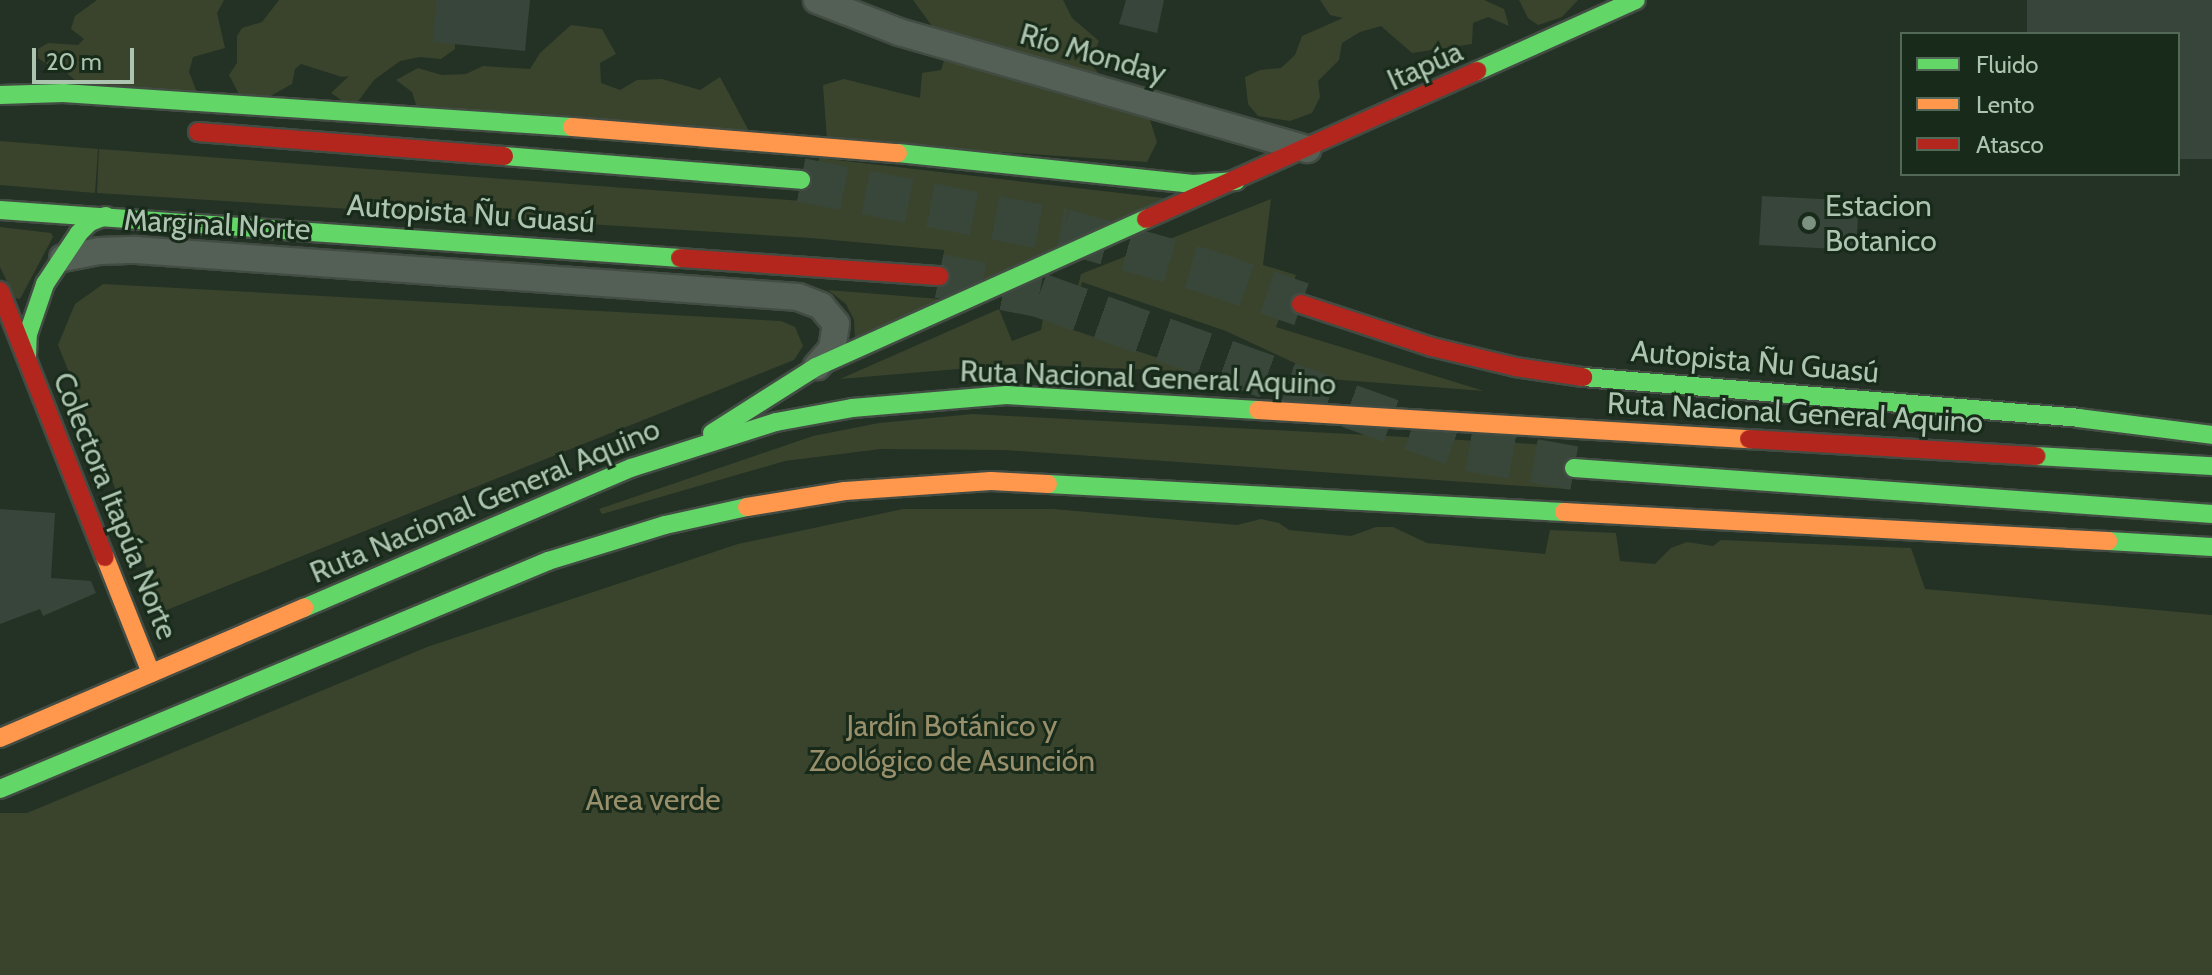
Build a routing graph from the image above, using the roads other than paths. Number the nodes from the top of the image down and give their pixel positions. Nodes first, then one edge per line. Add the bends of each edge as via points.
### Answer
1 (817, 0) edge
2 (1636, 0) edge
3 (0, 95) edge
4 (173, 130) dead end
5 (1308, 149) junction
6 (801, 180) tunnel mouth
7 (1236, 181) junction
8 (0, 210) edge
9 (106, 216) junction
10 (63, 258) junction
11 (939, 276) tunnel mouth
12 (0, 291) edge
13 (1301, 304) tunnel mouth
14 (27, 360) junction
15 (816, 367) junction
16 (2212, 435) edge
17 (693, 446) junction
18 (2212, 466) edge
19 (1574, 468) tunnel mouth
20 (2212, 514) edge
21 (2212, 547) edge
22 (151, 673) junction
23 (0, 738) edge
24 (0, 789) edge

1 - 5 street, Río Monday via 899,32
2 - 5 main road, Itapúa
3 - 7 main road via 63,93 564,126 1193,184
4 - 6 main road, Autopista Ñu Guasú
5 - 7 main road, Itapúa
7 - 15 main road, Itapúa
8 - 9 main road, Autopista Ñu Guasú
9 - 10 main road, Colectora Itapúa Norte via 90,222
9 - 11 main road, Autopista Ñu Guasú
10 - 14 main road, Colectora Itapúa Norte via 34,311
10 - 15 street, Marginal Norte via 136,250 798,297 821,306 836,324 832,349
12 - 14 main road, Colectora Itapúa Norte
13 - 16 main road, Autopista Ñu Guasú via 1432,347 1515,367 2064,416
14 - 22 main road, Colectora Itapúa Norte
15 - 17 main road, Itapúa
17 - 18 main road, Ruta Nacional General Aquino via 776,422 852,408 1006,395
17 - 22 main road, Ruta Nacional General Aquino via 566,493
19 - 20 main road
21 - 24 main road via 991,481 845,491 665,525 548,561
22 - 23 main road, Ruta Nacional General Aquino

